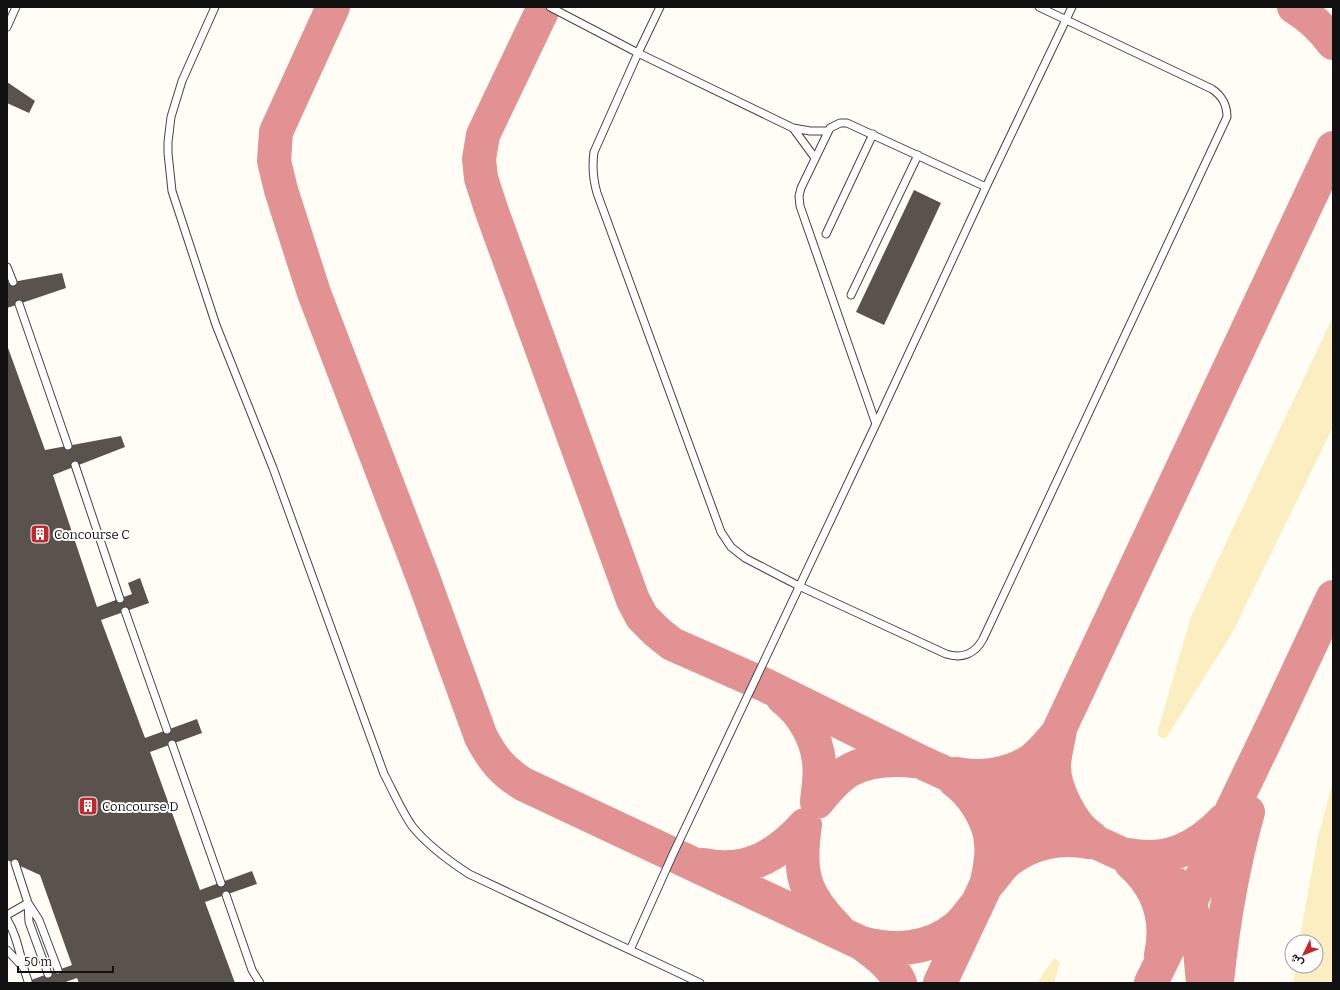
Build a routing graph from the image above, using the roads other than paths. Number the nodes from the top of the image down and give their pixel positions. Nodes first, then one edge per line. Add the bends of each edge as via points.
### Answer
1 (16, 7) edge
2 (215, 7) edge
3 (550, 7) edge
4 (660, 7) edge
5 (1039, 7) edge
6 (1072, 7) edge
7 (1066, 20) junction
8 (7, 27) edge
9 (638, 53) junction
10 (793, 128) junction
11 (828, 131) junction
12 (873, 134) junction
13 (918, 155) junction
14 (815, 158) junction
15 (986, 187) junction
16 (826, 234) dead end
17 (7, 267) edge
18 (13, 282) dead end
19 (850, 295) dead end
20 (19, 304) dead end
21 (876, 424) junction
22 (68, 446) dead end
23 (75, 465) dead end
24 (799, 586) junction
25 (120, 599) dead end
26 (125, 611) dead end
27 (167, 730) dead end
28 (172, 744) dead end
29 (15, 864) dead end
30 (221, 883) dead end
31 (226, 895) dead end
32 (28, 903) junction
33 (7, 915) edge
34 (7, 919) edge
35 (7, 950) edge
36 (630, 950) junction
37 (23, 967) junction
38 (58, 970) dead end
39 (48, 974) dead end
40 (28, 981) dead end
41 (260, 983) edge
42 (700, 983) edge

1 - 8 lane
2 - 36 lane via 182,80 171,117 168,142 172,191 216,325 273,468 384,774 404,814 413,826 426,841 458,867
3 - 9 lane
4 - 9 lane
5 - 7 lane
6 - 7 lane
7 - 15 lane
7 - 24 lane via 1217,92 1225,102 1227,117 980,646 968,655 953,656
9 - 10 lane
9 - 24 lane via 594,152 592,169 597,193 721,532 738,553
10 - 11 lane
10 - 14 lane
11 - 12 lane via 833,125 847,123
11 - 14 lane
12 - 13 lane
12 - 16 lane
13 - 15 lane
13 - 19 lane
14 - 21 lane via 801,188 800,206
15 - 21 lane
17 - 18 lane
20 - 22 lane
21 - 24 lane
23 - 25 lane
24 - 36 lane
26 - 27 lane
28 - 30 lane
29 - 32 lane
31 - 41 lane via 252,970
32 - 33 lane
32 - 38 lane via 39,920
32 - 39 lane via 29,922
34 - 37 lane via 19,947
35 - 37 lane
36 - 42 lane
37 - 40 lane

